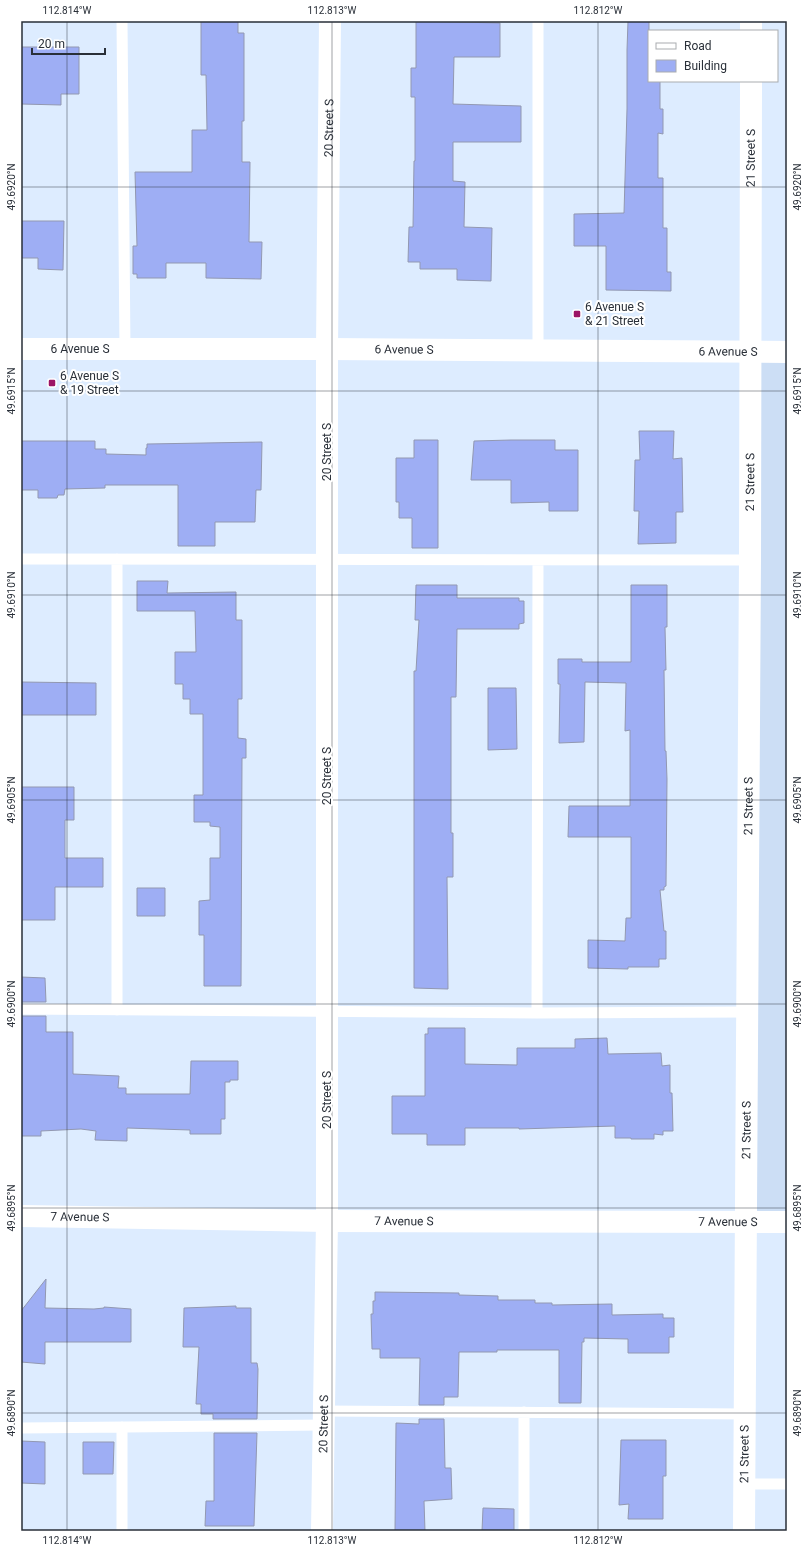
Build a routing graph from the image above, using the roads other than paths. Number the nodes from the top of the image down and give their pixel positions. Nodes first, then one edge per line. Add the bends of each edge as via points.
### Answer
1 (122, 21) edge
2 (330, 21) edge
3 (538, 21) edge
4 (751, 82) edge
5 (21, 349) edge
6 (125, 349) junction
7 (327, 349) junction
8 (538, 350) junction
9 (750, 352) junction
10 (787, 352) edge
11 (21, 559) edge
12 (117, 559) junction
13 (327, 560) junction
14 (538, 560) junction
15 (750, 560) junction
16 (21, 1009) edge
17 (117, 1010) junction
18 (327, 1011) junction
19 (747, 1012) junction
20 (537, 1013) junction
21 (21, 1216) edge
22 (327, 1221) junction
23 (746, 1222) junction
24 (787, 1222) edge
25 (524, 1412) junction
26 (744, 1414) junction
27 (324, 1418) junction
28 (122, 1427) junction
29 (21, 1428) edge
30 (744, 1484) junction
31 (787, 1484) edge
32 (122, 1531) edge
33 (322, 1531) edge
34 (524, 1531) edge
35 (744, 1531) edge

1 - 6 lane
2 - 7 street, 20 Street S
3 - 8 lane
4 - 9 street, 21 Street S
5 - 6 street, 6 Avenue S
6 - 7 street, 6 Avenue S
7 - 8 street, 6 Avenue S
7 - 13 street, 20 Street S
8 - 9 street, 6 Avenue S
9 - 10 street, 6 Avenue S
9 - 15 street, 21 Street S
11 - 12 lane
12 - 13 lane
12 - 17 lane
13 - 14 lane
13 - 18 street, 20 Street S
14 - 15 lane
14 - 20 lane
15 - 19 street, 21 Street S
16 - 17 lane
17 - 18 lane
18 - 20 lane
18 - 22 street, 20 Street S
19 - 20 lane
19 - 23 street, 21 Street S
21 - 22 street, 7 Avenue S
22 - 23 street, 7 Avenue S
22 - 27 street, 20 Street S
23 - 24 street, 7 Avenue S
23 - 26 street, 21 Street S
25 - 26 lane
25 - 27 lane
25 - 34 lane
26 - 30 street, 21 Street S
27 - 28 lane
27 - 33 street, 20 Street S
28 - 29 lane
28 - 32 lane
30 - 31 lane
30 - 35 street, 21 Street S

